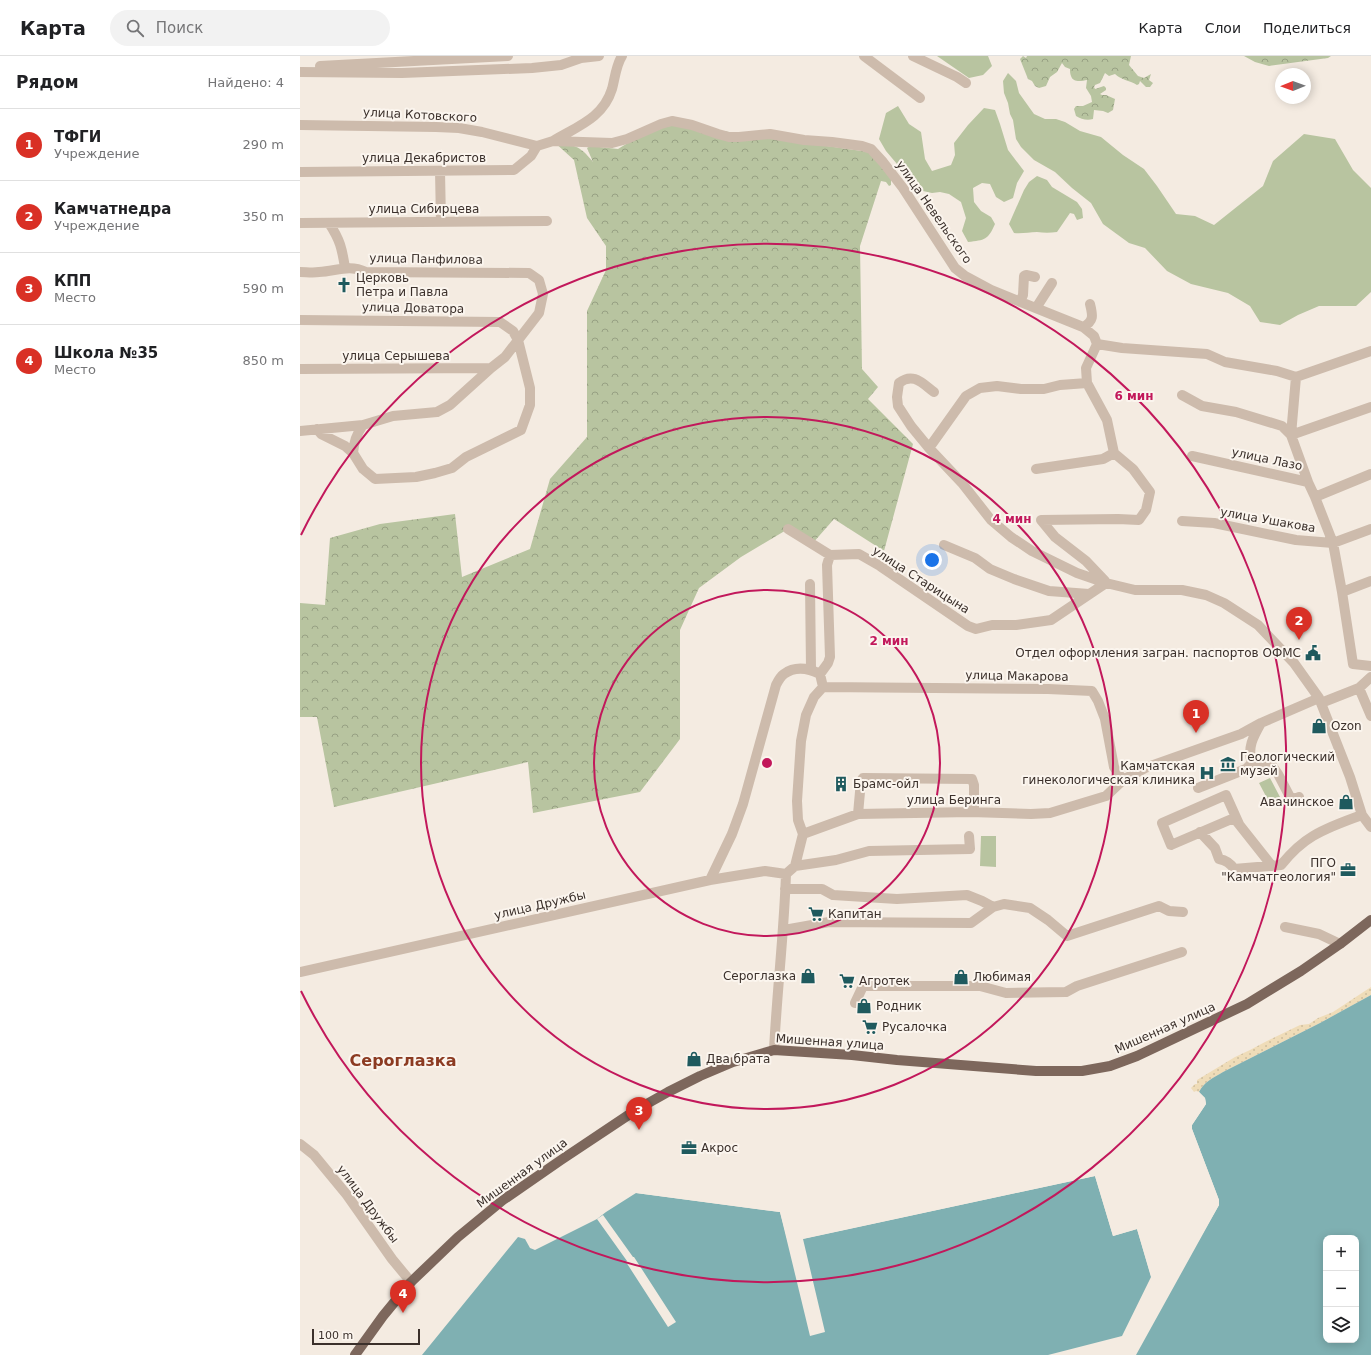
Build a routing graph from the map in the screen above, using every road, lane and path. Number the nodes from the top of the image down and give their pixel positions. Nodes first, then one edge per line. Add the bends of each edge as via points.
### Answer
1 (508, 56) edge
2 (599, 56) edge
3 (622, 56) edge
4 (864, 56) edge
5 (913, 56) edge
6 (300, 67) edge
7 (300, 72) edge
8 (966, 83) dead end
9 (920, 98) dead end
10 (300, 125) edge
11 (553, 141) junction
12 (536, 146) junction
13 (440, 171) junction
14 (300, 172) edge
15 (547, 221) dead end
16 (441, 222) junction
17 (300, 223) edge
18 (329, 223) junction
19 (345, 268) junction
20 (300, 272) edge
21 (1035, 277) dead end
22 (1052, 283) dead end
23 (1020, 302) junction
24 (1090, 304) dead end
25 (1036, 308) junction
26 (300, 320) edge
27 (1083, 327) junction
28 (518, 340) junction
29 (1097, 344) junction
30 (1371, 351) edge
31 (491, 368) junction
32 (300, 369) edge
33 (1296, 377) junction
34 (1087, 383) junction
35 (934, 392) dead end
36 (1182, 396) dead end
37 (1371, 407) edge
38 (363, 425) junction
39 (317, 429) junction
40 (300, 431) edge
41 (1291, 435) junction
42 (929, 448) junction
43 (353, 453) junction
44 (1114, 453) junction
45 (1192, 456) dead end
46 (1036, 469) dead end
47 (1371, 474) edge
48 (1308, 482) junction
49 (1315, 497) junction
50 (1182, 521) dead end
51 (788, 529) dead end
52 (1371, 529) edge
53 (1333, 543) junction
54 (944, 546) dead end
55 (830, 555) junction
56 (1371, 582) edge
57 (1106, 583) junction
58 (810, 584) dead end
59 (1342, 592) junction
60 (1089, 594) junction
61 (1371, 666) edge
62 (815, 672) junction
63 (1371, 677) edge
64 (823, 687) junction
65 (1359, 688) junction
66 (1320, 701) junction
67 (1371, 716) edge
68 (1260, 723) junction
69 (1252, 763) junction
70 (1124, 780) junction
71 (1198, 788) dead end
72 (1299, 797) dead end
73 (974, 812) junction
74 (858, 814) junction
75 (1362, 815) junction
76 (1239, 824) junction
77 (1371, 827) edge
78 (1200, 832) junction
79 (803, 834) junction
80 (969, 836) dead end
81 (795, 866) junction
82 (1272, 866) junction
83 (786, 874) junction
84 (710, 880) junction
85 (785, 889) junction
86 (993, 908) junction
87 (1183, 912) dead end
88 (1371, 920) edge
89 (1285, 927) dead end
90 (784, 930) junction
91 (1340, 944) junction
92 (1182, 952) dead end
93 (300, 972) edge
94 (855, 1003) dead end
95 (774, 1050) junction
96 (300, 1144) edge
97 (411, 1282) junction
98 (355, 1355) edge

1 - 6 street
2 - 7 street via 581,58 561,65 532,68
3 - 11 street via 608,100 602,110 592,119
4 - 9 street
5 - 8 street
10 - 12 street, улица Котовского via 459,128
11 - 12 street
11 - 23 street, улица Невельского via 612,143 672,121 729,137 770,134 871,149 903,188 955,268 991,290
12 - 13 street, улица Декабристов via 531,156 514,170
13 - 14 street, улица Декабристов
13 - 16 street
15 - 16 street, улица Сибирцева
16 - 18 street, улица Сибирцева
17 - 18 street, улица Сибирцева
18 - 19 street via 340,244
19 - 20 street, улица Панфилова
19 - 28 street, улица Панфилова via 366,272 529,273 539,280 543,294 539,313
21 - 23 street via 1024,276
22 - 25 street
23 - 25 street, улица Невельского
24 - 27 street via 1092,316 1089,324
25 - 27 street, улица Невельского
26 - 28 street, улица Доватора via 500,322 513,331
27 - 29 street, улица Невельского via 1094,336
28 - 31 street via 505,357
28 - 43 street via 530,388 530,405 521,430 466,457 452,468 416,477 376,479 363,469
29 - 33 street via 1207,354 1225,362
29 - 34 street via 1086,368
30 - 33 street
31 - 32 street, улица Серышева
31 - 38 street via 450,405 437,412 393,416
33 - 41 street
34 - 42 street via 1044,388 980,388 966,396
34 - 44 street via 1107,420
35 - 42 street via 912,378 905,378 899,383 897,397 898,406
36 - 41 street via 1202,406 1236,412 1282,426
37 - 41 street
38 - 39 street
38 - 43 street via 354,442
39 - 40 street
39 - 43 street
41 - 48 street
42 - 57 street via 962,483 991,520 1011,537 1051,561
44 - 46 street via 1103,459
44 - 57 street via 1133,469 1150,492 1146,510 1139,520 1041,520 1055,537 1086,561
45 - 48 street, улица Лазо
47 - 49 street
48 - 49 street, улица Лазо
49 - 53 street, улица Лазо
50 - 53 street, улица Ушакова via 1214,524 1296,540
51 - 55 street
52 - 53 street, улица Ушакова
53 - 59 street, улица Лазо
54 - 60 street via 975,558 990,569 1049,591
55 - 60 street, улица Старицына via 859,554 968,626 976,628 1051,620
55 - 62 street via 827,565 830,657 828,663
56 - 59 street
57 - 60 street, улица Старицына
57 - 66 street via 1135,590 1182,590 1206,594 1224,603 1258,625 1294,663
58 - 62 street
59 - 61 street via 1353,664
62 - 64 street
62 - 84 street via 799,668 783,675 776,685 743,804
63 - 65 street
64 - 70 street, улица Макарова via 1092,691 1105,719 1114,767
64 - 79 street via 814,697 806,715 801,741 797,801 798,820
65 - 66 street
65 - 67 street
66 - 68 street
66 - 75 street
68 - 69 street via 1250,745
68 - 70 street via 1241,734 1145,768
69 - 71 street via 1246,769
69 - 72 street via 1271,764 1290,797
70 - 73 street, улица Беринга via 1106,796 1050,813
73 - 74 street, улица Беринга
73 - 74 street via 972,779 863,778 860,781
74 - 79 street, улица Беринга
75 - 77 street
75 - 82 street via 1312,836 1281,865
76 - 78 street via 1234,818
76 - 78 street via 1226,795 1162,823 1171,845
76 - 82 street
78 - 82 street via 1215,848 1219,859 1234,869
79 - 81 street
80 - 81 street via 970,849 869,851 836,860
81 - 83 street
83 - 84 street, улица Дружбы via 765,871
83 - 85 street
84 - 93 street, улица Дружбы
85 - 86 street via 822,889 834,895 897,899 967,895
85 - 90 street
86 - 87 street via 1004,904 1030,908 1067,936 1159,906 1169,911
86 - 90 street via 971,923 829,922
88 - 91 main road, Мишенная улица
89 - 91 street via 1319,934
90 - 95 street
91 - 95 main road, Мишенная улица via 1279,986 1247,1004 1137,1056 1099,1068 1064,1072 1036,1071
92 - 94 street via 1077,986 1066,992 1006,993 980,986 863,986
95 - 97 main road, Мишенная улица via 733,1062 700,1076 636,1110 504,1200 458,1237
96 - 97 street, улица Дружбы via 314,1154 347,1195
97 - 98 main road, Мишенная улица

